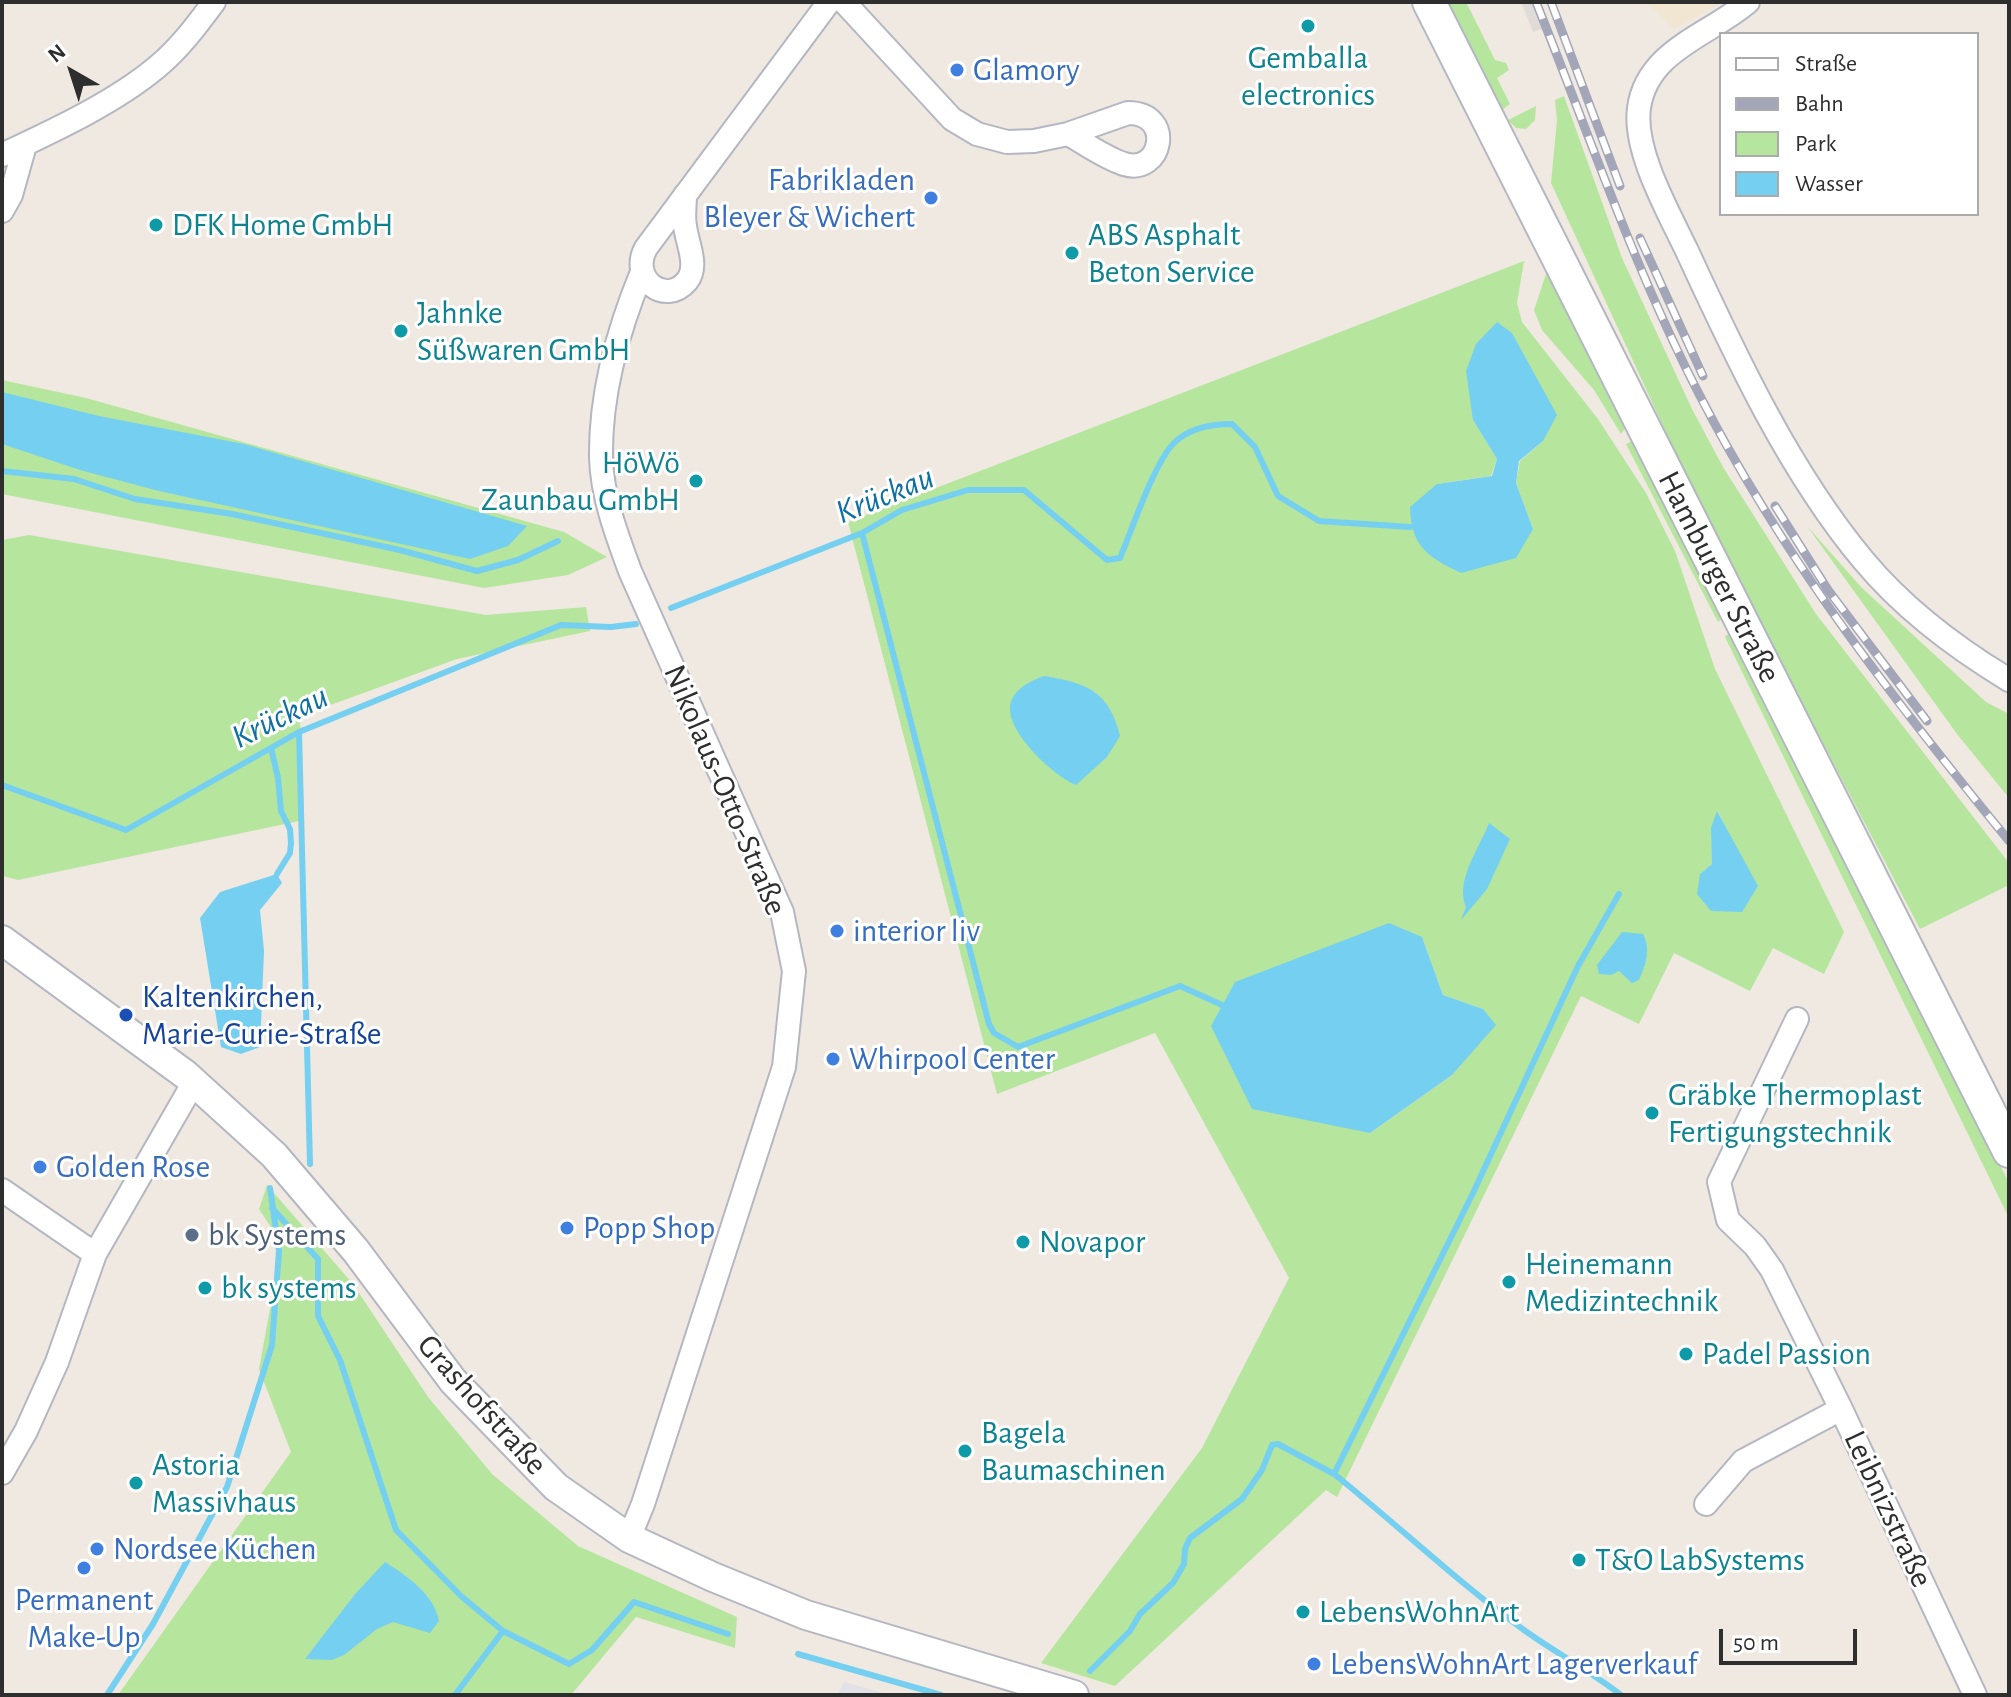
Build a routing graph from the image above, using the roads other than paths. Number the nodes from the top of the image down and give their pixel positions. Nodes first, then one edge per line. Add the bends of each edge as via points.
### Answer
1 (214, 2) edge
2 (829, 2) edge
3 (844, 2) edge
4 (1429, 2) edge
5 (1748, 2) edge
6 (1068, 134) dead end
7 (25, 145) junction
8 (2, 155) edge
9 (685, 195) junction
10 (2, 211) edge
11 (642, 272) junction
12 (2009, 680) edge
13 (2, 940) edge
14 (1797, 1019) dead end
15 (194, 1082) junction
16 (2009, 1151) edge
17 (2, 1190) edge
18 (95, 1254) junction
19 (1841, 1409) junction
20 (2, 1473) edge
21 (1706, 1504) dead end
22 (629, 1538) junction
23 (1074, 1695) edge
24 (1975, 1695) edge

1 - 7 street via 158,66 119,94
2 - 9 street, Nikolaus-Otto-Straße
3 - 6 street via 952,119 977,134 1007,142
4 - 16 main road, Hamburger Straße
5 - 12 street via 1663,59 1647,83 1639,109 1642,144 1662,199 1717,315 1820,502 1898,596 1961,651
7 - 8 street
7 - 10 street
9 - 11 street, Nikolaus-Otto-Straße via 642,255
9 - 11 street via 690,277 678,288 660,290
11 - 22 street, Nikolaus-Otto-Straße via 620,333 606,400 601,460 613,525 782,912 794,971 784,1067
13 - 15 street, Grashofstraße
14 - 19 street, Leibnizstraße via 1719,1182 1728,1220 1772,1270
15 - 18 street
15 - 22 street, Grashofstraße via 274,1155 356,1251 453,1381 508,1440 556,1487
17 - 18 street
18 - 20 street via 57,1362
19 - 21 street, Leibnizstraße via 1743,1461
19 - 24 street, Leibnizstraße
22 - 23 street, Grashofstraße via 806,1615

